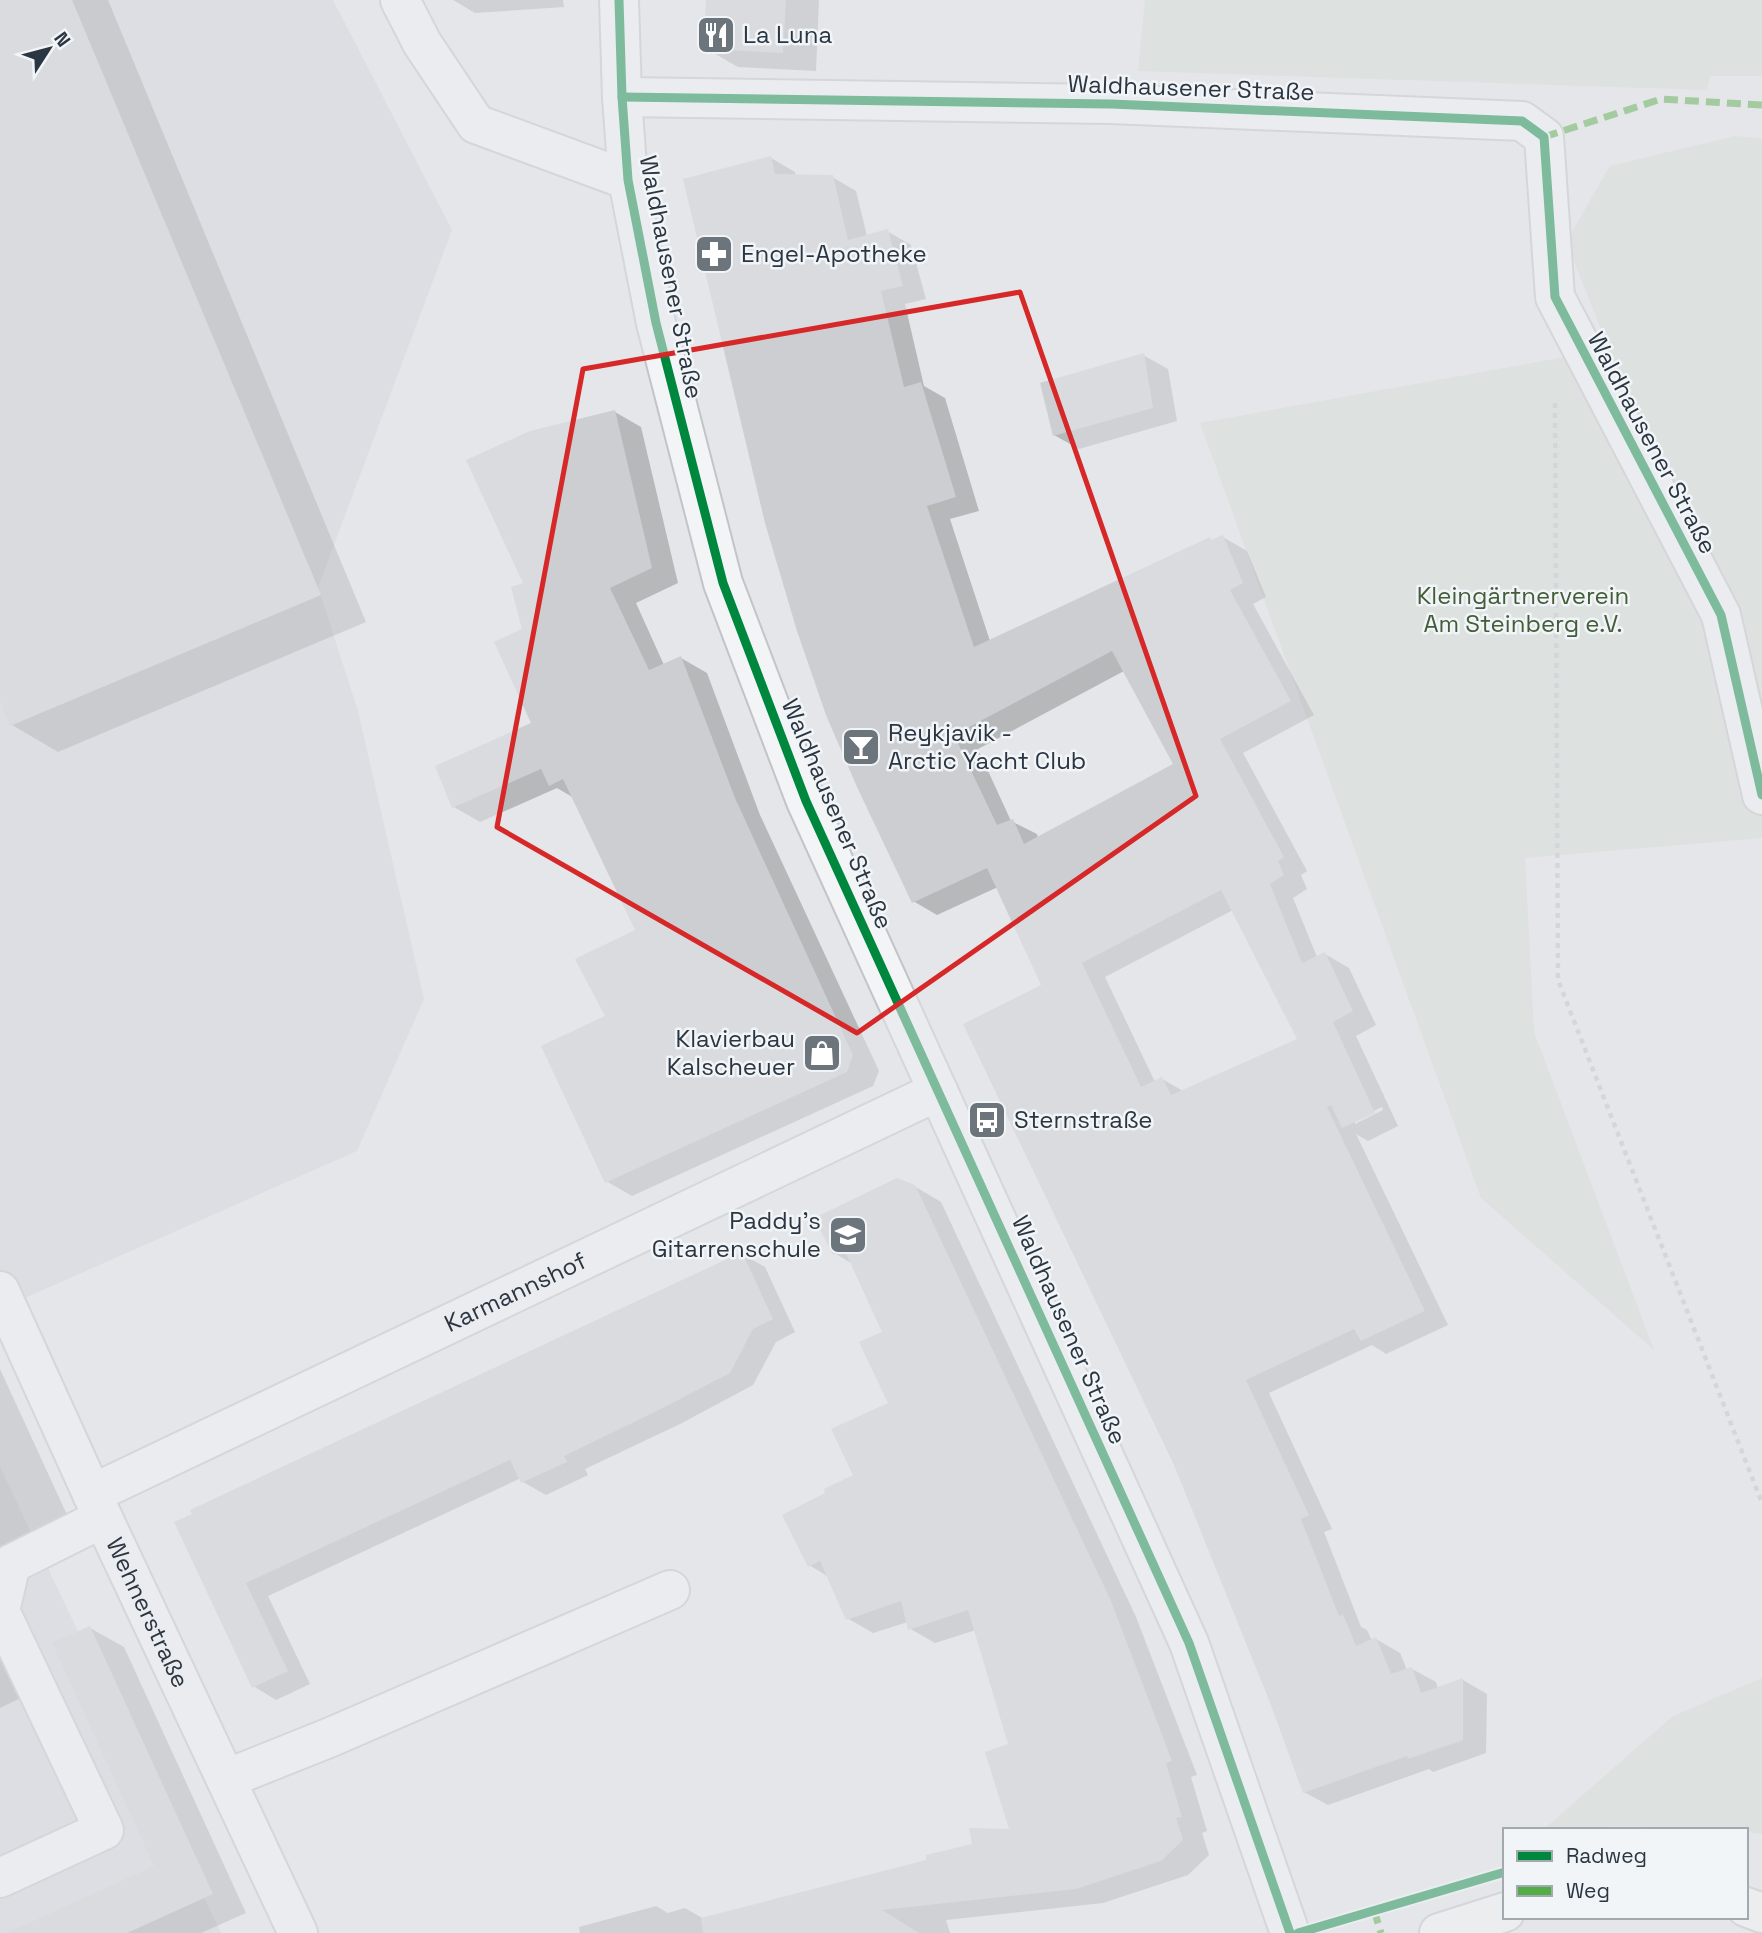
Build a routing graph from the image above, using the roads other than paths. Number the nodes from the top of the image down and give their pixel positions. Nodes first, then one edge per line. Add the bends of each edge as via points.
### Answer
1 (400, 0) edge
2 (620, 0) edge
3 (622, 97) junction
4 (628, 180) junction
5 (1762, 794) edge
6 (938, 1091) junction
7 (0, 1291) edge
8 (97, 1506) junction
9 (670, 1590) dead end
10 (226, 1779) junction
11 (0, 1878) edge
12 (1503, 1913) edge
13 (298, 1933) edge
14 (1290, 1933) edge
15 (1439, 1933) edge

1 - 4 street via 422,43 476,124
2 - 3 street
3 - 4 street, Waldhausener Straße
3 - 5 street, Waldhausener Straße via 1111,104 1522,121 1544,137 1555,298 1721,615
4 - 6 street, Waldhausener Straße via 656,323 723,583 806,801
6 - 8 street, Karmannshof
6 - 14 street, Waldhausener Straße via 1189,1643
7 - 8 street, Wehnerstraße
8 - 10 street, Wehnerstraße
8 - 11 street, Karmannshof via 11,1564 1,1611 104,1830
9 - 10 street
10 - 13 street, Wehnerstraße
12 - 15 main road

